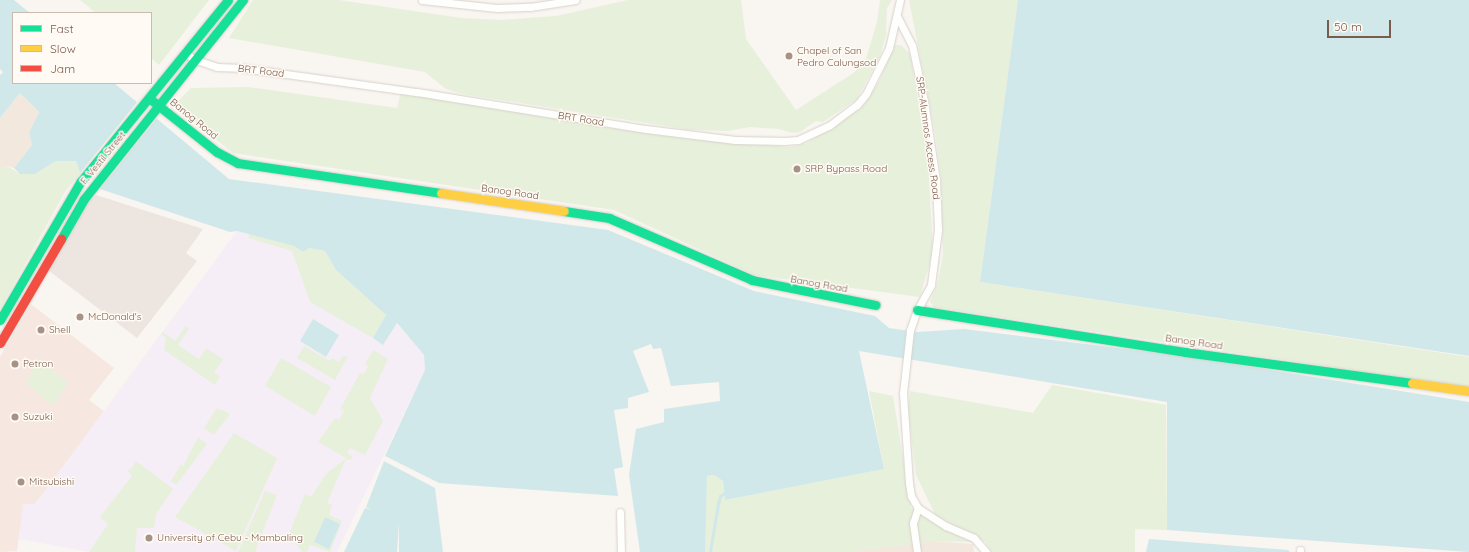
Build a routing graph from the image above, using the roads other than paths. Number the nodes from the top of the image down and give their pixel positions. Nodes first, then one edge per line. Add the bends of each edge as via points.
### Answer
1 (228, 0) edge
2 (243, 0) edge
3 (422, 0) edge
4 (426, 0) edge
5 (575, 0) edge
6 (900, 0) edge
7 (898, 16) junction
8 (186, 54) junction
9 (196, 60) junction
10 (149, 98) junction
11 (159, 106) junction
12 (876, 305) dead end
13 (917, 310) junction
14 (0, 320) edge
15 (0, 343) edge
16 (1469, 391) edge
17 (918, 508) junction
18 (620, 512) dead end
19 (621, 552) edge
20 (917, 552) edge
21 (986, 552) edge

1 - 8 street, F. Vestil Street
2 - 9 street, F. Vestil Street
3 - 4 street
4 - 5 street via 497,8 530,7
6 - 7 street, BRT Road
7 - 9 street, BRT Road via 889,48 876,77 857,105 814,133 798,140 785,141 735,140 646,129 418,92 243,68 217,67
7 - 13 street, SRP-Alumnos Access Road via 912,45 918,70 936,186 936,255 931,285
8 - 9 street, BRT Road
8 - 10 street, F. Vestil Street
9 - 11 street, F. Vestil Street
10 - 11 street, Banog Road
10 - 14 street, F. Vestil Street via 85,176 56,219
11 - 12 street, Banog Road via 225,158 238,163 608,218 752,280
11 - 15 street, F. Vestil Street via 95,185 68,224
13 - 16 street, Banog Road via 1186,352
13 - 17 street, SRP-Alumnos Access Road via 910,330 903,393 904,440 912,496
17 - 20 street via 913,523
17 - 21 street via 946,526 974,538
18 - 19 street

